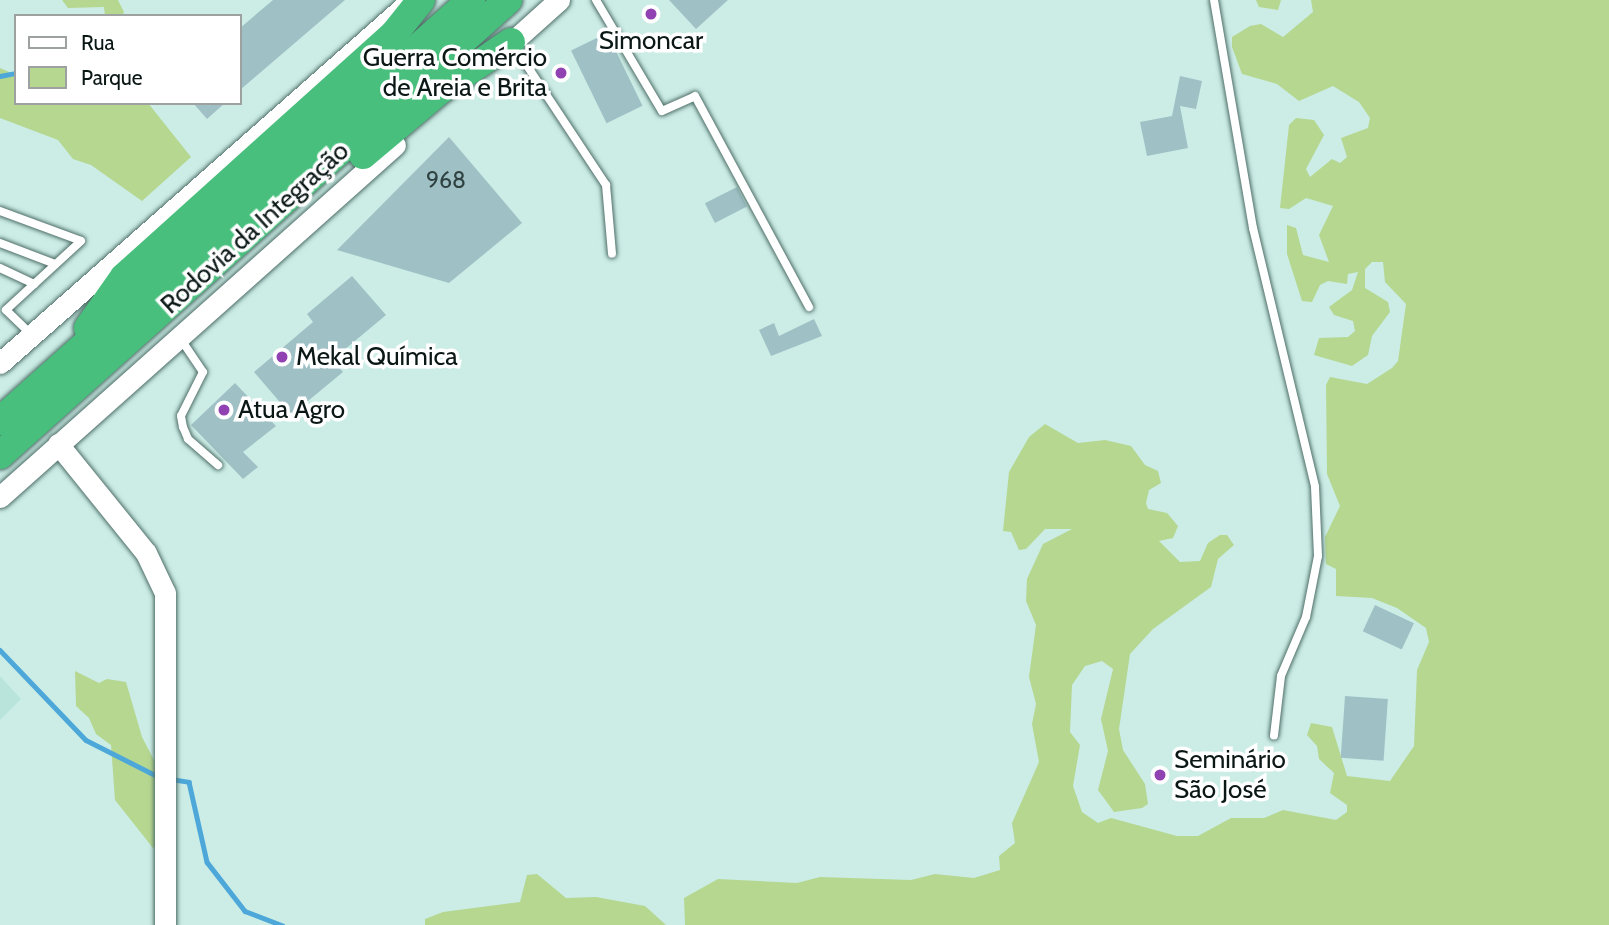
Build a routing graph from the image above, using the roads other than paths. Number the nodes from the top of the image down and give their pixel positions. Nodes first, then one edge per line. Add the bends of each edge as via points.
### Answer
1 (412, 0) edge
2 (421, 0) edge
3 (471, 0) edge
4 (508, 0) edge
5 (559, 0) edge
6 (596, 0) edge
7 (1214, 0) edge
8 (511, 43) junction
9 (0, 211) edge
10 (0, 243) edge
11 (612, 254) dead end
12 (55, 264) junction
13 (0, 268) edge
14 (34, 284) junction
15 (809, 307) dead end
16 (31, 334) junction
17 (178, 335) junction
18 (0, 363) edge
19 (71, 374) junction
20 (0, 421) edge
21 (58, 444) junction
22 (0, 455) edge
23 (218, 465) dead end
24 (0, 497) edge
25 (1274, 736) dead end
26 (165, 925) edge

1 - 16 main road
2 - 19 highway via 394,34 124,277
3 - 19 highway, Rodovia da Integração
4 - 19 highway, Rodovia da Integração
5 - 8 main road
6 - 15 lane via 662,111 695,96
7 - 25 lane via 1253,228 1315,487 1318,556 1306,617 1278,688
8 - 11 lane via 606,185
8 - 17 main road
8 - 19 highway via 439,91 108,369
9 - 12 lane via 81,241
10 - 12 lane
12 - 14 lane
13 - 14 lane
14 - 16 lane via 6,310
16 - 18 main road
17 - 21 main road
17 - 23 lane via 203,372 181,416 183,427 188,439
19 - 20 highway, Rodovia da Integração
19 - 22 highway, Rodovia da Integração
21 - 24 main road
21 - 26 main road via 146,553 165,593

